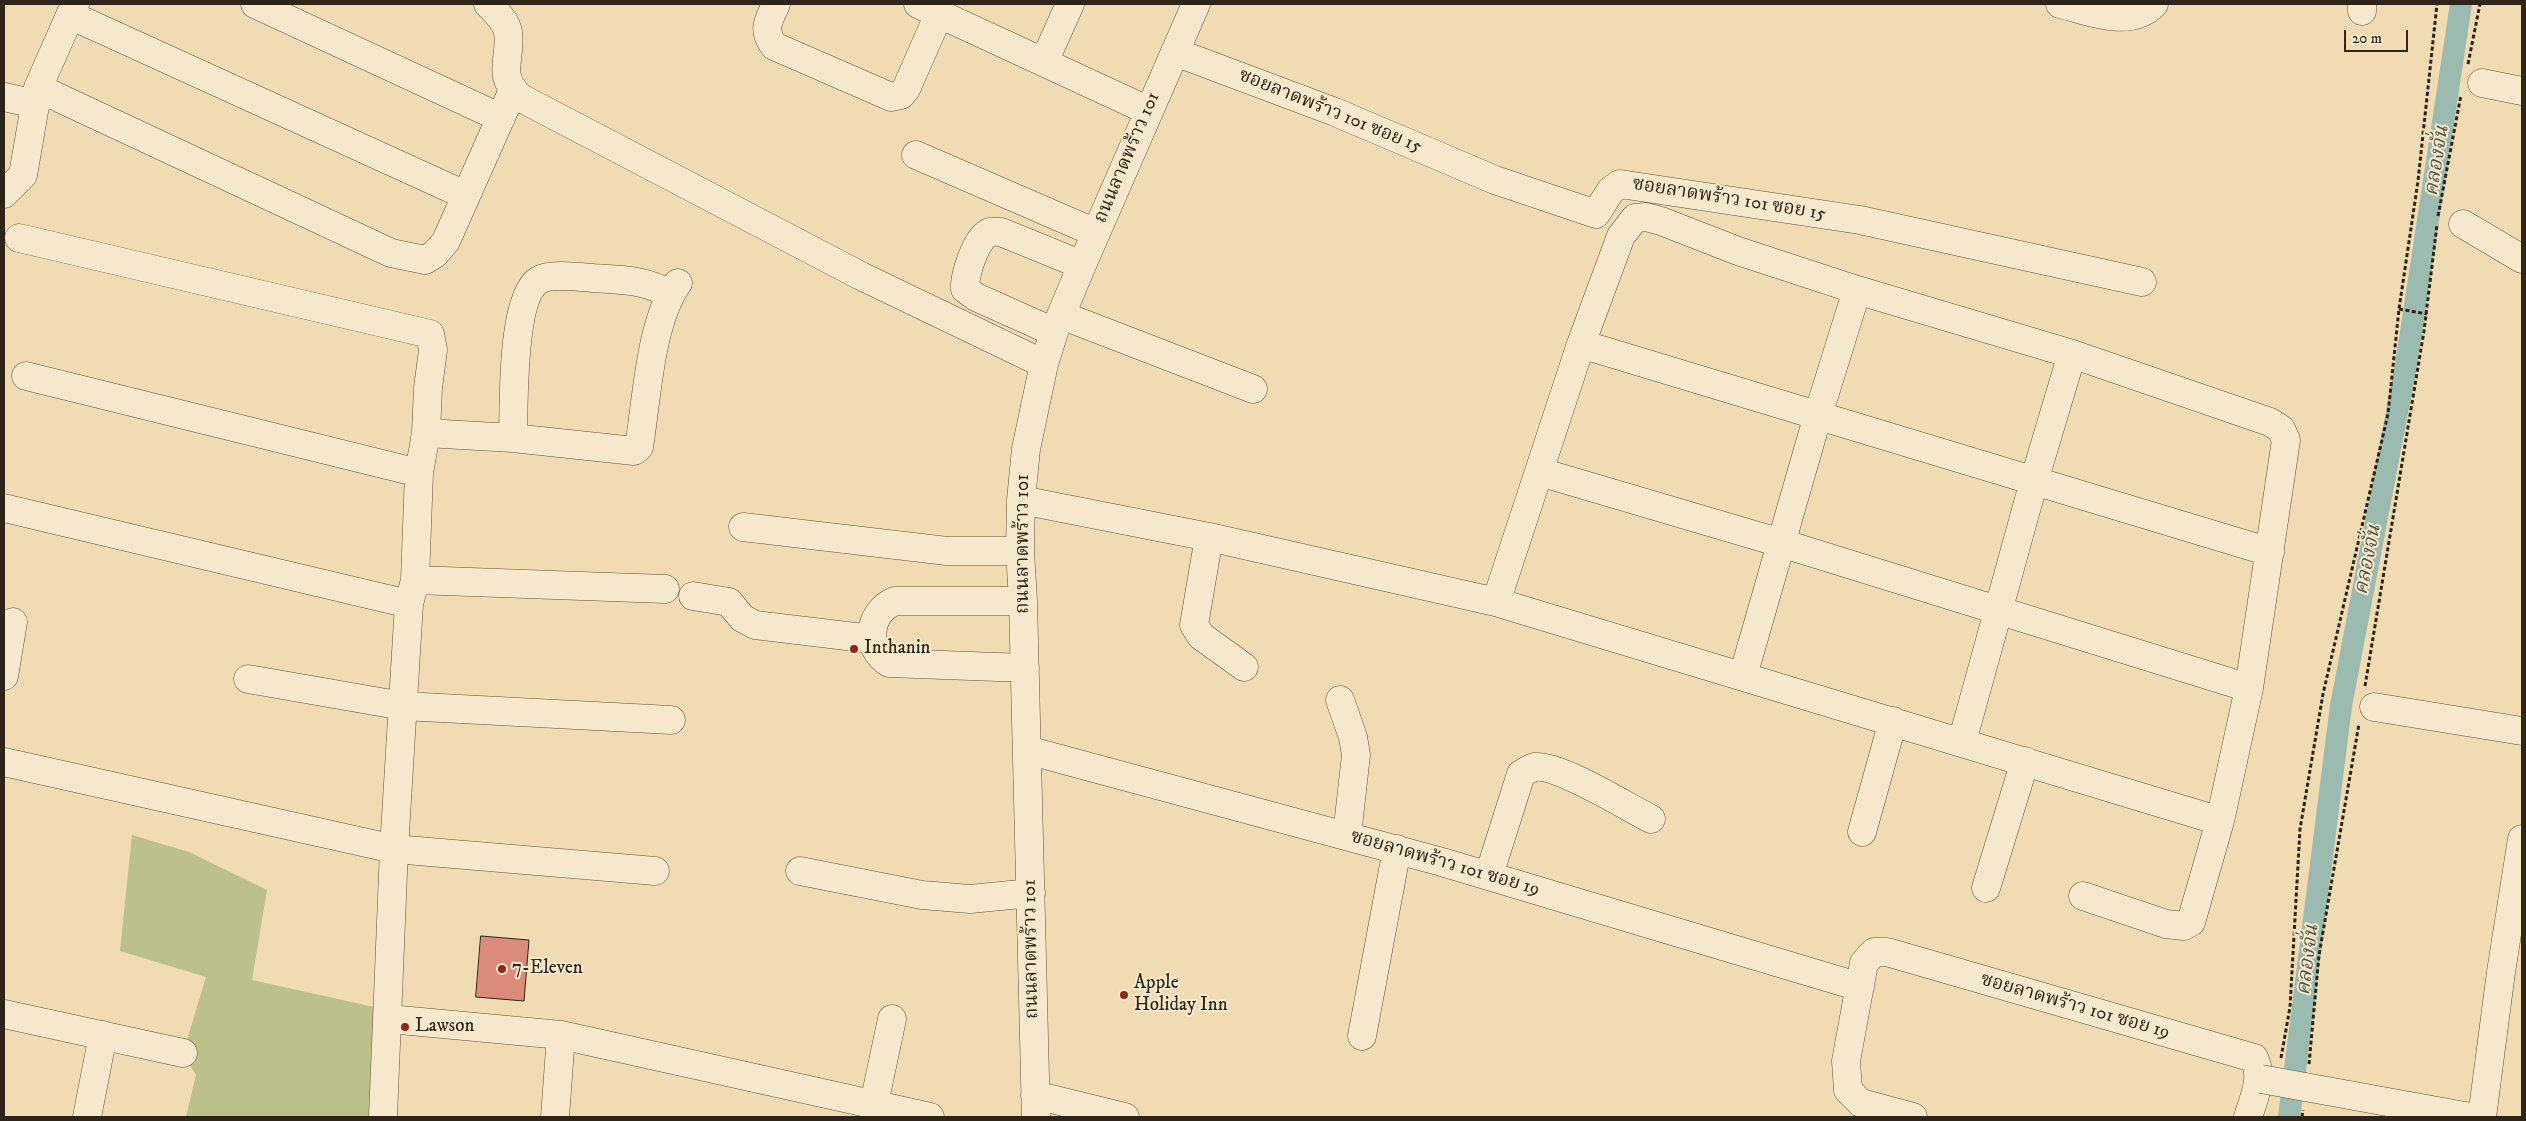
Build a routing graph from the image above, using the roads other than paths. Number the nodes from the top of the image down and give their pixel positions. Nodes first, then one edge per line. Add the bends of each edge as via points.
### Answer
1 (255, 4) edge
2 (488, 4) edge
3 (776, 4) edge
4 (1070, 4) edge
5 (1196, 4) edge
6 (2060, 4) edge
7 (2154, 4) edge
8 (73, 9) edge
9 (928, 9) edge
10 (1175, 52) junction
11 (1044, 62) junction
12 (2471, 79) road end
13 (513, 90) junction
14 (2522, 91) edge
15 (4, 96) edge
16 (37, 96) junction
17 (1148, 111) junction
18 (501, 118) junction
19 (916, 155) dead end
20 (4, 194) edge
21 (465, 195) junction
22 (2463, 224) dead end
23 (1096, 233) junction
24 (19, 238) dead end
25 (2522, 259) edge
26 (1082, 264) junction
27 (2142, 282) dead end
28 (1858, 290) junction
29 (1057, 324) junction
30 (1581, 344) junction
31 (2072, 354) junction
32 (1044, 364) junction
33 (26, 376) dead end
34 (1253, 389) dead end
35 (1818, 415) junction
36 (426, 433) junction
37 (513, 438) junction
38 (1540, 472) junction
39 (419, 473) junction
40 (2034, 481) junction
41 (1021, 500) junction
42 (4, 508) edge
43 (743, 527) dead end
44 (1209, 537) junction
45 (1781, 543) junction
46 (1020, 551) junction
47 (2270, 552) junction
48 (665, 589) dead end
49 (412, 592) junction
50 (693, 596) dead end
51 (1024, 601) junction
52 (1496, 602) junction
53 (1998, 610) junction
54 (13, 622) dead end
55 (872, 639) junction
56 (1244, 667) dead end
57 (1025, 668) junction
58 (4, 676) edge
59 (1743, 676) junction
60 (248, 680) dead end
61 (2249, 688) junction
62 (1340, 700) dead end
63 (2366, 704) road end
64 (403, 706) junction
65 (670, 720) dead end
66 (1893, 721) junction
67 (2522, 731) edge
68 (1962, 742) junction
69 (1027, 750) junction
70 (2025, 761) junction
71 (4, 762) edge
72 (1651, 819) dead end
73 (2220, 821) junction
74 (1862, 832) dead end
75 (1347, 836) junction
76 (2522, 839) edge
77 (394, 849) junction
78 (1396, 849) junction
79 (655, 871) dead end
80 (800, 871) dead end
81 (1489, 875) junction
82 (1986, 888) dead end
83 (1031, 893) junction
84 (2083, 896) dead end
85 (2512, 973) edge
86 (1860, 986) junction
87 (4, 1014) edge
88 (389, 1019) junction
89 (892, 1019) dead end
90 (561, 1035) junction
91 (103, 1036) junction
92 (1362, 1036) dead end
93 (183, 1053) dead end
94 (2266, 1080) junction
95 (874, 1104) junction
96 (1036, 1106) edge
97 (87, 1117) edge
98 (383, 1117) edge
99 (555, 1117) edge
100 (930, 1117) edge
101 (1125, 1117) edge
102 (1913, 1117) edge
103 (2248, 1117) edge
104 (2470, 1117) edge
105 (2482, 1117) edge

1 - 18 street
2 - 13 street via 502,18 508,32 505,74
3 - 9 street via 766,35 774,46 891,96 902,95 906,89
4 - 11 street
5 - 10 street, ถนนลาดพร้าว 101
6 - 7 street via 2130,18 2145,13
8 - 16 street
8 - 21 street
9 - 11 street
10 - 17 street, ถนนลาดพร้าว 101
10 - 27 street, ซอยลาดพร้าว 101 ซอย 15 via 1336,112 1495,180 1596,214 1611,190 1620,184 1860,220
11 - 17 street
12 - 14 street
13 - 18 street
13 - 32 street via 521,98 861,276
15 - 16 street
16 - 20 street via 23,175
16 - 21 street via 391,253 412,259 425,260 446,241
17 - 23 street, ถนนลาดพร้าว 101
18 - 21 street
19 - 23 street
22 - 25 street
23 - 26 street, ถนนลาดพร้าว 101
24 - 36 street via 426,331 430,334 433,350
26 - 29 street, ถนนลาดพร้าว 101
26 - 29 street via 1002,232 991,231 982,237 974,253 965,289 976,298
28 - 30 street via 1738,251 1661,221 1635,218 1622,236
28 - 31 street
28 - 35 street
29 - 32 street, ถนนลาดพร้าว 101
29 - 34 street
30 - 35 street
30 - 38 street
31 - 40 street
31 - 47 street via 2270,422 2281,429 2286,440
32 - 41 street, ถนนลาดพร้าว 101 via 1026,449
33 - 39 street
35 - 40 street
35 - 45 street
36 - 37 street
36 - 39 street
37 - 37 street via 634,451 639,447 655,339 662,309 674,289 634,281 563,276 540,279 529,291 517,340
38 - 45 street
38 - 52 street
39 - 49 street
40 - 47 street
40 - 53 street
41 - 44 street
41 - 46 street, ถนนลาดพร้าว 101
42 - 49 street
43 - 46 street via 947,551
44 - 52 street
44 - 56 street via 1194,625 1201,636
45 - 53 street
45 - 59 street
46 - 51 street, ถนนลาดพร้าว 101
47 - 61 street
48 - 49 street
49 - 64 street
50 - 55 street via 729,602 742,618 755,625
51 - 55 street via 895,601 880,610 874,622
51 - 57 street, ถนนลาดพร้าว 101
52 - 59 street
53 - 61 street
53 - 68 street
54 - 58 street
55 - 57 street via 878,654 889,663
57 - 69 street, ถนนลาดพร้าว 101
59 - 66 street
60 - 64 street
61 - 73 street
62 - 75 street via 1356,755
63 - 67 street
64 - 65 street
64 - 77 street
66 - 68 street
66 - 74 street
68 - 70 street
69 - 75 street, ซอยลาดพร้าว 101 ซอย 19
69 - 83 street, ถนนลาดพร้าว 101
70 - 73 street
70 - 82 street
71 - 77 street
72 - 81 street via 1550,768 1534,767 1521,774
73 - 84 street via 2191,922 2184,926 2166,924
75 - 78 street, ซอยลาดพร้าว 101 ซอย 19
76 - 85 street
77 - 79 street
77 - 88 street
78 - 81 street, ซอยลาดพร้าว 101 ซอย 19
78 - 92 street
80 - 83 street via 922,895 970,899
81 - 86 street, ซอยลาดพร้าว 101 ซอย 19
83 - 96 street, ถนนลาดพร้าว 101
85 - 105 street
86 - 94 street, ซอยลาดพร้าว 101 ซอย 19 via 1864,963 1874,952 1887,952 2254,1058
86 - 102 street, ซอยลาดพร้าว 101 ซอย 19 via 1846,1061 1848,1090 1861,1103
87 - 91 street
88 - 90 street
88 - 98 street
89 - 95 street
90 - 95 street
90 - 99 street
91 - 93 street
91 - 97 street
94 - 103 street
94 - 104 street, bridge
95 - 100 street
96 - 101 street

